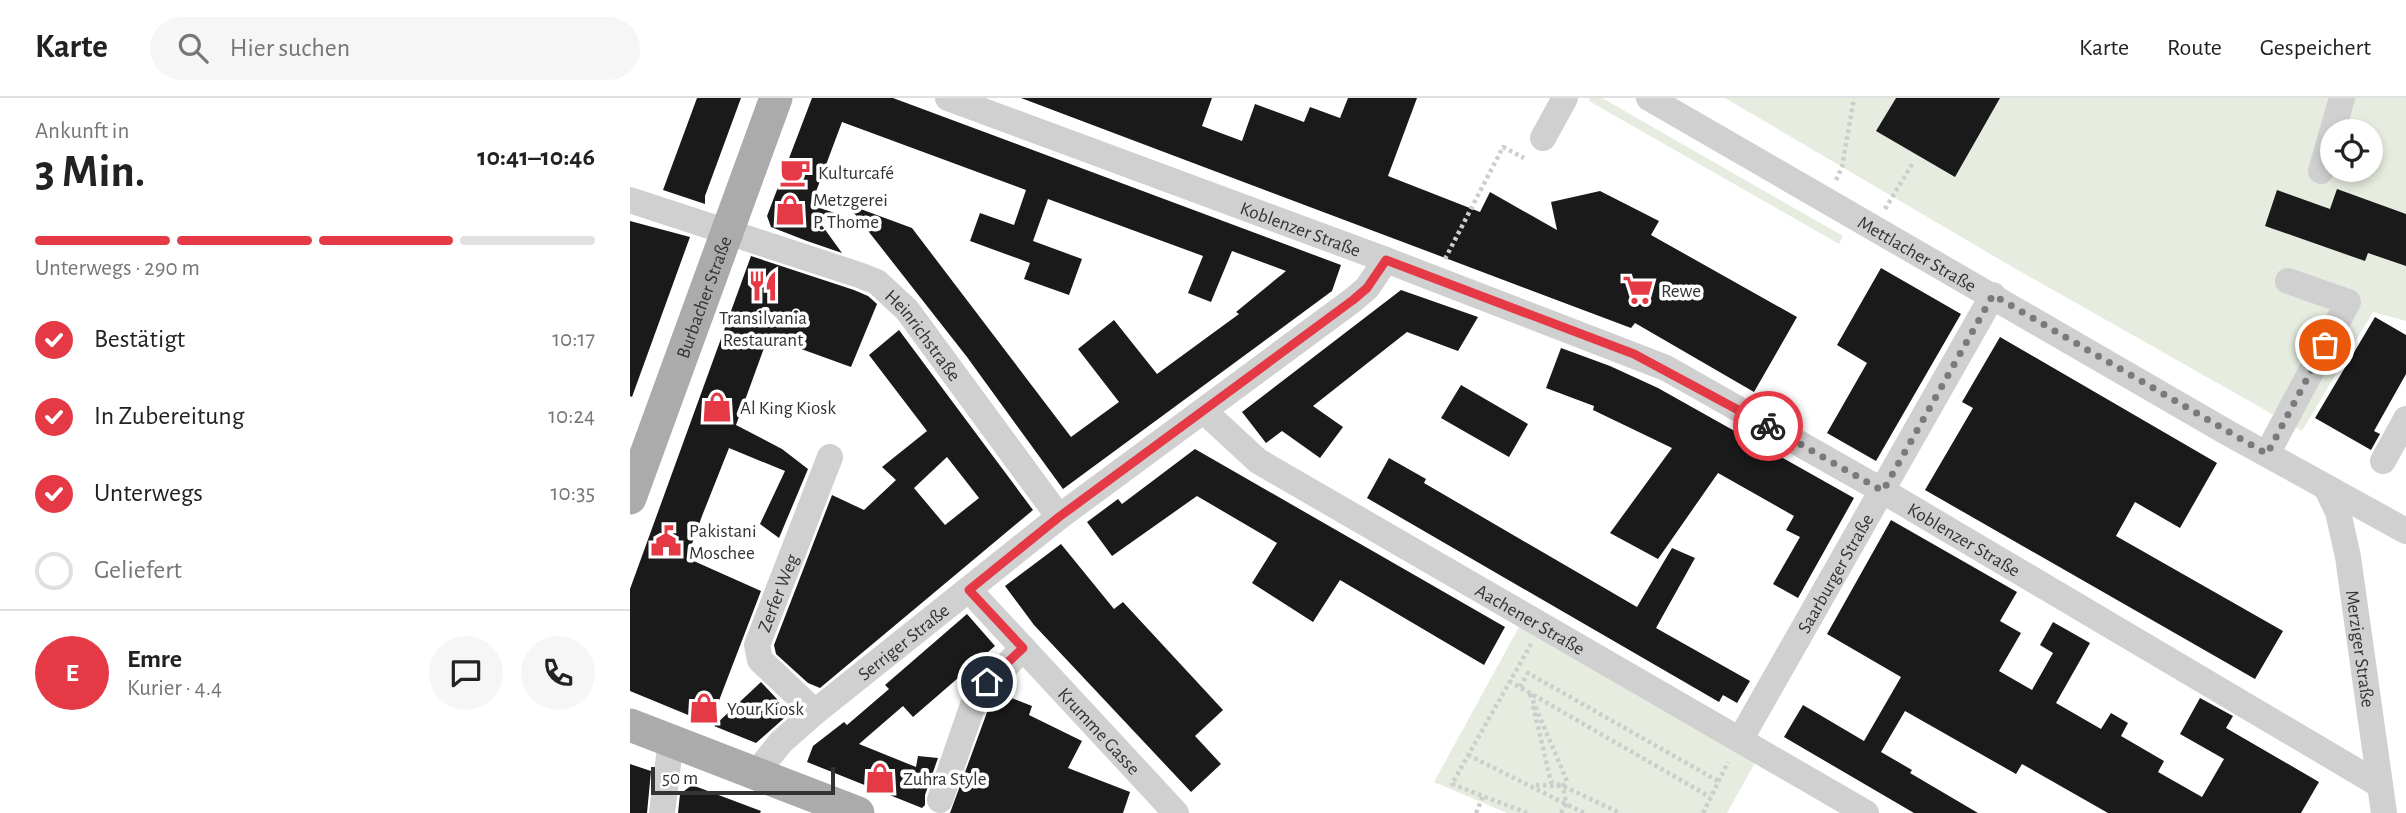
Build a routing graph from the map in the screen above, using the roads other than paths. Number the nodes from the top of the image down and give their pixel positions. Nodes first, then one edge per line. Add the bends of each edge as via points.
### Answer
1 (776, 98) edge
2 (948, 98) edge
3 (1565, 98) edge
4 (1649, 98) edge
5 (2342, 98) edge
6 (2336, 119) edge
7 (1544, 138) dead end
8 (630, 200) edge
9 (728, 230) junction
10 (1386, 260) junction
11 (2288, 281) dead end
12 (1993, 295) junction
13 (1205, 412) junction
14 (2406, 419) edge
15 (2267, 454) junction
16 (830, 457) dead end
17 (2383, 461) dead end
18 (2327, 489) junction
19 (1883, 491) junction
20 (630, 498) edge
21 (1059, 517) junction
22 (2406, 531) edge
23 (969, 590) junction
24 (1023, 648) junction
25 (815, 712) junction
26 (630, 725) edge
27 (671, 740) junction
28 (1740, 740) junction
29 (756, 773) junction
30 (2380, 785) junction
31 (940, 800) dead end
32 (662, 813) edge
33 (857, 813) edge
34 (1177, 813) edge
35 (1866, 813) edge
36 (2384, 813) edge

1 - 9 main road, Burbacher Straße
2 - 10 street, Koblenzer Straße
3 - 7 street
4 - 12 street, Mettlacher Straße
5 - 6 street
8 - 9 street, Heinrichstraße
9 - 20 main road, Burbacher Straße
9 - 21 street, Heinrichstraße via 877,282 894,295
10 - 13 street, Serriger Straße via 1353,300
10 - 19 street, Koblenzer Straße via 1666,368
11 - 15 street via 2348,302
12 - 15 street, Mettlacher Straße
12 - 19 street, Saarburger Straße
13 - 21 street, Serriger Straße
13 - 28 street, Aachener Straße via 1258,461
14 - 17 street
15 - 18 street, Mettlacher Straße
16 - 25 street, Zerfer Weg via 757,646 760,660
18 - 22 street, Mettlacher Straße
18 - 30 street, Merziger Straße via 2338,512 2348,557
19 - 28 street, Saarburger Straße
19 - 30 street, Koblenzer Straße
21 - 23 street, Serriger Straße
23 - 24 street, Krumme Gasse
23 - 25 street, Serriger Straße
24 - 31 street via 975,699
24 - 34 street, Krumme Gasse
25 - 29 street, Serriger Straße via 781,742
26 - 27 main road
27 - 29 main road
27 - 32 street
28 - 35 street, Aachener Straße
29 - 33 main road
30 - 36 street, Merziger Straße

